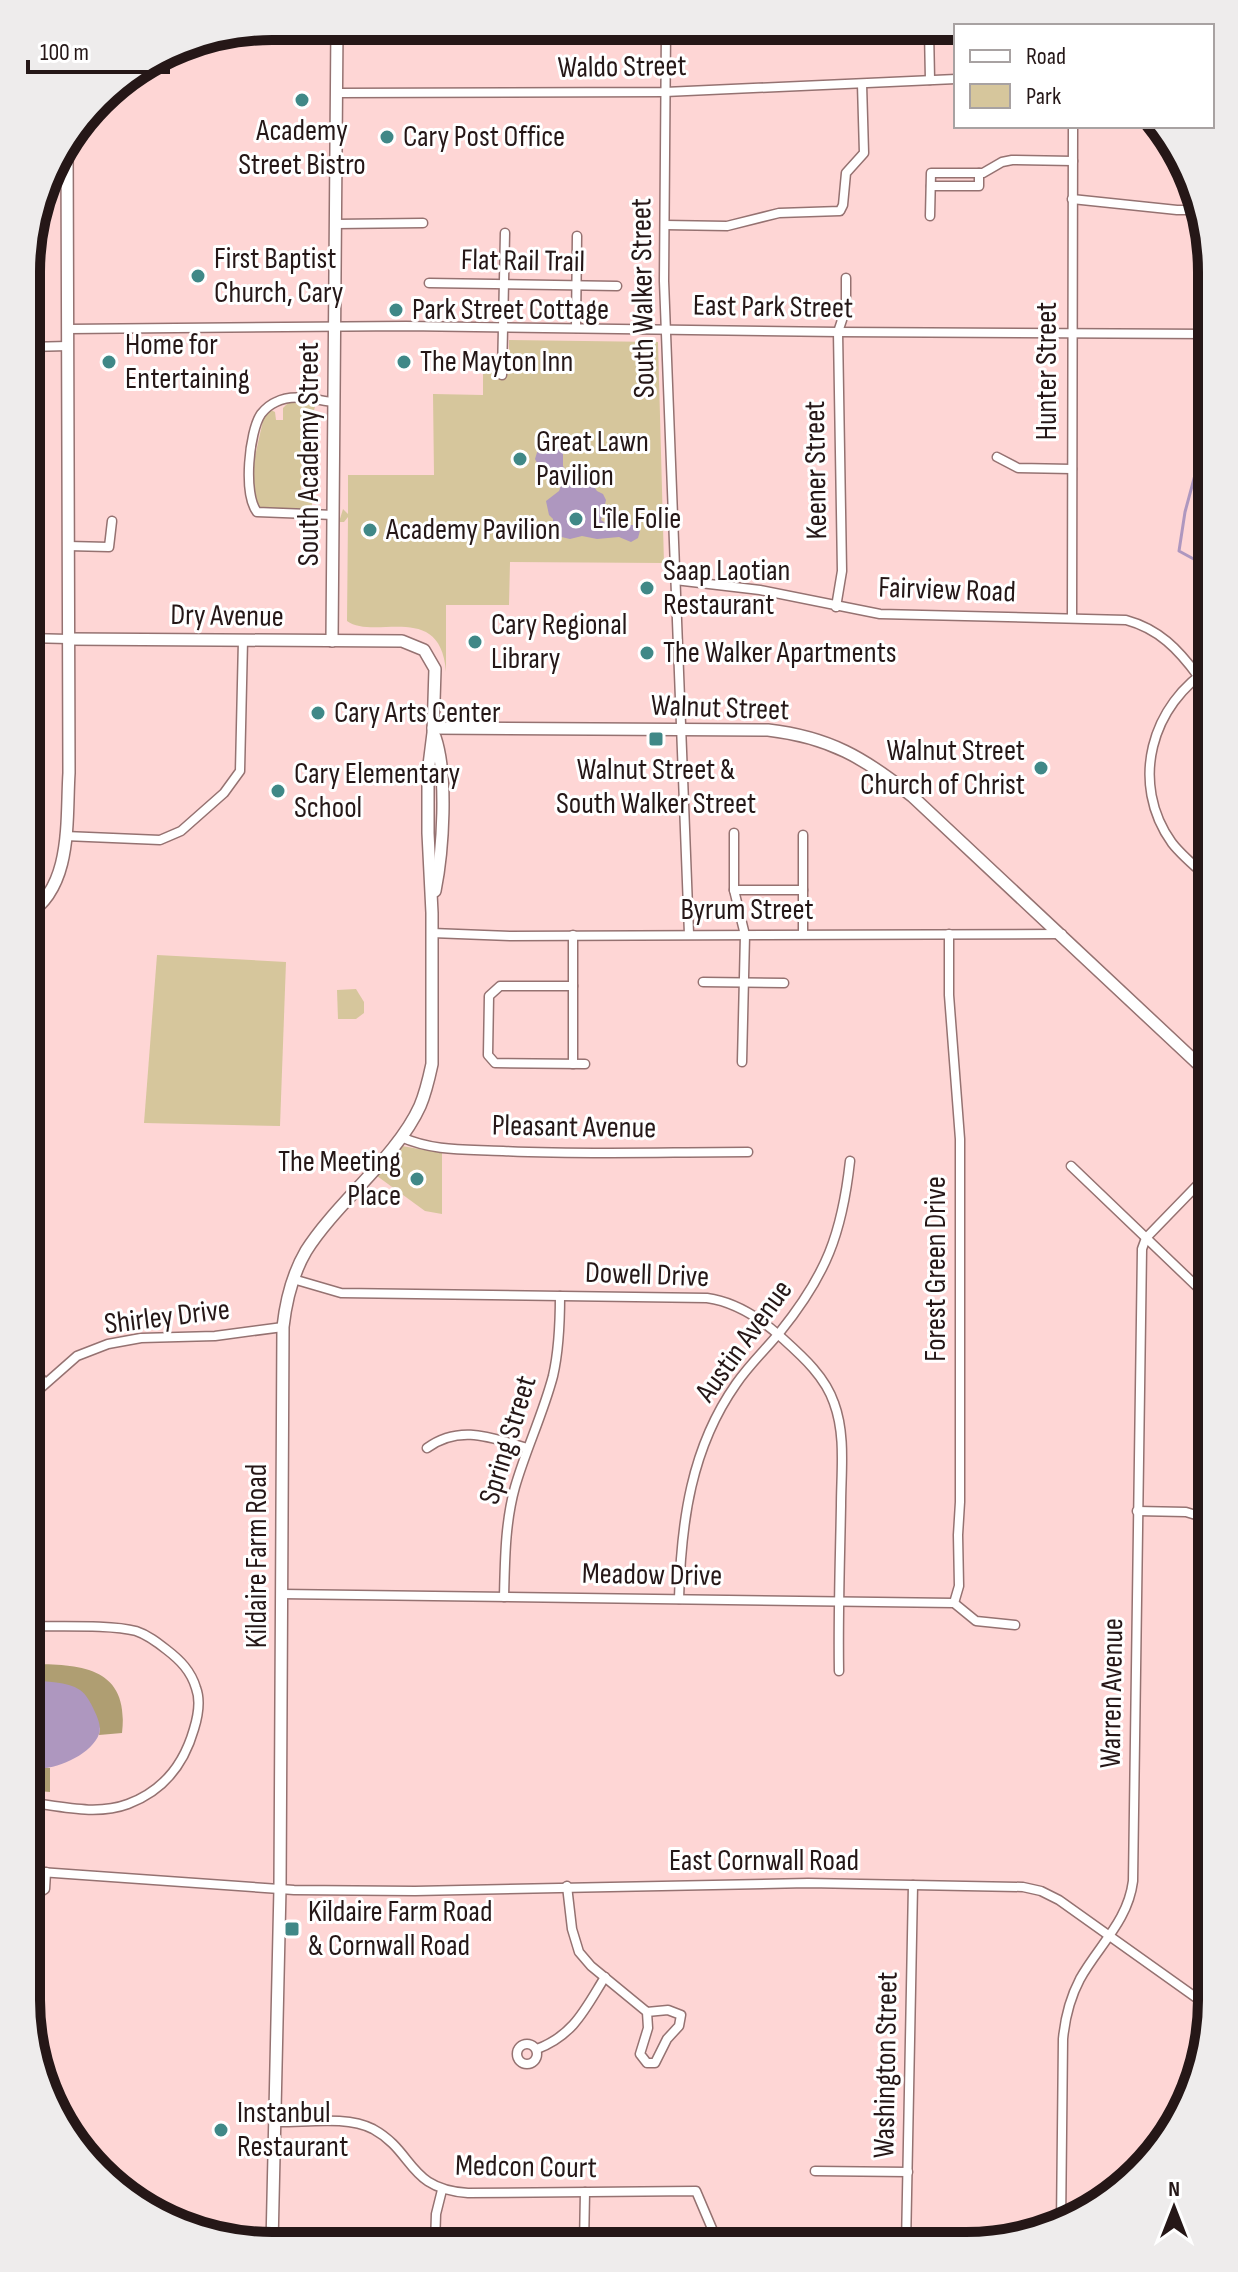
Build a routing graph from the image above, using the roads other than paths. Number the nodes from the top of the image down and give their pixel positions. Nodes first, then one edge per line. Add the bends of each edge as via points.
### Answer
1 (337, 40) edge
2 (666, 40) edge
3 (929, 40) edge
4 (954, 79) edge
5 (930, 80) junction
6 (862, 84) junction
7 (665, 92) junction
8 (337, 93) junction
9 (1073, 128) edge
10 (1073, 161) junction
11 (67, 164) edge
12 (1072, 199) junction
13 (1189, 210) edge
14 (930, 216) dead end
15 (423, 223) dead end
16 (335, 224) junction
17 (665, 225) junction
18 (505, 233) dead end
19 (577, 236) dead end
20 (846, 278) dead end
21 (429, 283) dead end
22 (503, 285) junction
23 (576, 286) junction
24 (617, 286) dead end
25 (334, 327) junction
26 (502, 327) junction
27 (576, 328) junction
28 (68, 329) junction
29 (665, 329) junction
30 (838, 332) junction
31 (1071, 334) junction
32 (1198, 334) edge
33 (68, 346) junction
34 (40, 347) edge
35 (502, 375) dead end
36 (333, 402) junction
37 (997, 457) dead end
38 (1072, 469) junction
39 (334, 515) junction
40 (112, 521) dead end
41 (68, 546) junction
42 (675, 580) junction
43 (836, 607) junction
44 (1072, 617) junction
45 (40, 638) edge
46 (68, 639) junction
47 (243, 640) junction
48 (332, 641) junction
49 (424, 650) joint
50 (1198, 676) joint
51 (682, 729) junction
52 (433, 731) junction
53 (734, 833) dead end
54 (803, 835) dead end
55 (65, 836) junction
56 (1198, 868) edge
57 (734, 890) junction
58 (803, 890) junction
59 (40, 906) edge
60 (432, 933) junction
61 (689, 934) junction
62 (803, 934) junction
63 (949, 934) junction
64 (1062, 934) junction
65 (573, 935) junction
66 (745, 935) junction
67 (703, 982) dead end
68 (744, 983) junction
69 (784, 983) dead end
70 (573, 986) junction
71 (742, 1062) dead end
72 (573, 1064) junction
73 (585, 1064) dead end
74 (1198, 1064) edge
75 (401, 1137) junction
76 (748, 1152) dead end
77 (850, 1161) dead end
78 (1071, 1166) dead end
79 (1198, 1184) edge
80 (1146, 1238) junction
81 (293, 1279) junction
82 (1198, 1288) edge
83 (560, 1296) junction
84 (283, 1327) junction
85 (778, 1334) junction
86 (40, 1377) edge
87 (45, 1383) junction
88 (40, 1388) edge
89 (427, 1448) dead end
90 (527, 1448) junction
91 (1137, 1511) junction
92 (1198, 1516) edge
93 (281, 1594) junction
94 (504, 1597) junction
95 (679, 1599) junction
96 (839, 1601) junction
97 (954, 1603) junction
98 (1015, 1625) dead end
99 (40, 1627) edge
100 (839, 1671) dead end
101 (40, 1804) edge
102 (40, 1872) edge
103 (46, 1872) junction
104 (913, 1885) junction
105 (567, 1886) junction
106 (280, 1888) junction
107 (40, 1892) edge
108 (1110, 1935) junction
109 (605, 1977) junction
110 (1198, 1999) edge
111 (647, 2012) junction
112 (537, 2049) dead end
113 (274, 2122) junction
114 (815, 2171) dead end
115 (908, 2172) junction
116 (442, 2190) junction
117 (585, 2192) junction
118 (1061, 2211) edge
119 (272, 2232) edge
120 (435, 2232) edge
121 (584, 2232) edge
122 (713, 2232) edge
123 (906, 2232) edge

1 - 8 main road, South Academy Street
2 - 7 street, South Walker Street
3 - 5 street
4 - 5 street, Waldo Street
5 - 6 street, Waldo Street
6 - 7 street, Waldo Street
6 - 17 street via 864,153 846,173 840,211 779,213 727,226
7 - 8 street, Waldo Street
7 - 17 street, South Walker Street
8 - 16 main road, South Academy Street
9 - 10 street, Hunter Street
10 - 12 street, Hunter Street
10 - 14 street via 1008,160 979,173 931,173
11 - 28 main road
12 - 13 street
12 - 31 street, Hunter Street
15 - 16 street
16 - 25 main road, South Academy Street
17 - 29 street, South Walker Street
18 - 22 street
19 - 23 street
20 - 30 street, Keener Street via 846,308
21 - 22 street, Flat Rail Trail
22 - 23 street, Flat Rail Trail
22 - 26 street
23 - 24 street, Flat Rail Trail
23 - 27 street
25 - 26 street, East Park Street
25 - 28 street, East Park Street
25 - 36 main road, South Academy Street
26 - 27 street, East Park Street
26 - 35 street
27 - 29 street, East Park Street
28 - 33 main road
29 - 30 street, East Park Street
29 - 42 street, South Walker Street
30 - 31 street, East Park Street
30 - 43 street, Keener Street via 842,571
31 - 32 street, East Park Street
31 - 38 street, Hunter Street
33 - 34 street
33 - 41 main road
36 - 39 main road, South Academy Street
36 - 39 street via 296,397 275,402 259,418 249,460 257,512
37 - 38 street via 1018,468
38 - 44 street, Hunter Street
39 - 48 main road, South Academy Street
40 - 41 street via 109,547
41 - 46 main road
42 - 43 street, Fairview Road via 736,586
42 - 51 street, South Walker Street
43 - 44 street, Fairview Road via 912,616
44 - 50 street, Fairview Road via 1115,618 1146,626 1180,651
45 - 46 street, Dry Avenue
46 - 47 main road, Dry Avenue
46 - 55 main road
47 - 48 main road, Dry Avenue
47 - 55 street via 240,771 224,793 181,831 160,840
48 - 49 main road, Dry Avenue via 402,641
49 - 52 main road, Kildaire Farm Road via 435,669
50 - 56 street via 1174,700 1159,726 1149,781 1155,810 1173,844
51 - 52 main road, Walnut Street
51 - 61 street, South Walker Street
51 - 64 main road, Walnut Street via 792,733 853,753 912,796
52 - 60 main road, Kildaire Farm Road via 428,773
53 - 57 street
54 - 58 street
55 - 59 main road via 56,883
57 - 58 street
57 - 66 street
58 - 62 street
60 - 65 street, Byrum Street
60 - 75 main road, Kildaire Farm Road via 432,1064 425,1095
61 - 65 street, Byrum Street
61 - 66 street, Byrum Street
62 - 63 street, Byrum Street
62 - 66 street, Byrum Street
63 - 64 street, Byrum Street
63 - 97 street, Forest Green Drive via 960,1139 959,1586
64 - 74 main road, Walnut Street
65 - 70 street
66 - 68 street
67 - 68 street
68 - 69 street
68 - 71 street
70 - 72 street
70 - 72 street via 493,990 488,1055 495,1063
72 - 73 street
75 - 76 street, Pleasant Avenue via 449,1150
75 - 81 main road, Kildaire Farm Road via 322,1230
77 - 85 street, Austin Avenue via 841,1223 826,1263
78 - 80 street
79 - 80 street
80 - 82 street
80 - 91 street, Warren Avenue via 1141,1260
81 - 83 street, Dowell Drive via 341,1293
81 - 84 main road, Kildaire Farm Road
83 - 85 street, Dowell Drive via 718,1299 751,1313
83 - 90 street, Spring Street via 553,1375
84 - 87 street, Shirley Drive via 108,1344 77,1356
84 - 93 main road, Kildaire Farm Road
85 - 95 street, Austin Avenue via 722,1406 697,1464 684,1514
85 - 96 street, Dowell Drive via 819,1375 838,1418
86 - 87 street
87 - 88 street, Shirley Drive
89 - 90 street via 439,1439 468,1433
90 - 94 street, Spring Street via 508,1523
91 - 92 street
91 - 108 street, Warren Avenue via 1133,1881 1129,1904
93 - 94 street, Meadow Drive
93 - 106 main road, Kildaire Farm Road
94 - 95 street, Meadow Drive
95 - 96 street, Meadow Drive
96 - 97 street, Meadow Drive
96 - 100 street, Dowell Drive
97 - 98 street, Meadow Drive via 976,1621
99 - 101 street via 146,1635 184,1665 197,1690 198,1706 183,1759 142,1798 96,1810
102 - 103 street, East Cornwall Road
103 - 106 street, East Cornwall Road
103 - 107 street
104 - 105 street, East Cornwall Road
104 - 108 street, East Cornwall Road via 1031,1889 1059,1900
104 - 115 street, Washington Street
105 - 106 street, East Cornwall Road
105 - 109 street via 577,1947
106 - 113 main road, Kildaire Farm Road
108 - 110 street, East Cornwall Road
108 - 118 street, Warren Avenue via 1076,1987 1064,2026
109 - 111 street
109 - 112 street via 569,2031
111 - 111 street via 675,2011 681,2018 655,2063 647,2063 640,2054
113 - 116 street, Medcon Court via 368,2127
113 - 119 main road, Kildaire Farm Road
114 - 115 street
115 - 123 street, Washington Street
116 - 117 street, Medcon Court
116 - 120 street
117 - 121 street
117 - 122 street, Medcon Court via 696,2191

